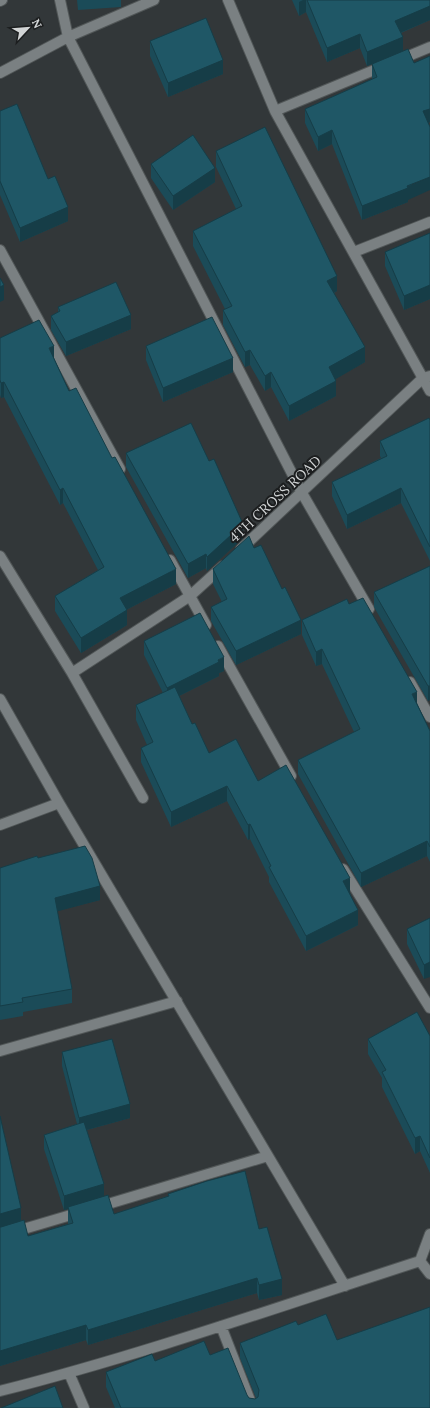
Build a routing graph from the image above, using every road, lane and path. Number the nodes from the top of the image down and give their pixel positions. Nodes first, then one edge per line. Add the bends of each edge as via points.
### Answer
1 (60, 0) edge
2 (154, 0) edge
3 (228, 0) edge
4 (68, 37) junction
5 (430, 47) edge
6 (0, 73) edge
7 (275, 111) junction
8 (430, 222) edge
9 (0, 250) edge
10 (354, 252) junction
11 (427, 377) edge
12 (430, 391) edge
13 (125, 478) edge
14 (302, 493) junction
15 (167, 555) edge
16 (0, 556) edge
17 (190, 596) junction
18 (372, 615) edge
19 (72, 673) junction
20 (407, 676) edge
21 (0, 699) edge
22 (430, 717) edge
23 (295, 782) edge
24 (143, 798) dead end
25 (59, 803) junction
26 (0, 825) edge
27 (337, 858) edge
28 (177, 1001) junction
29 (430, 1008) edge
30 (0, 1050) edge
31 (268, 1156) junction
32 (430, 1234) edge
33 (0, 1236) edge
34 (420, 1261) junction
35 (430, 1274) edge
36 (345, 1286) junction
37 (221, 1326) junction
38 (69, 1374) junction
39 (0, 1391) edge
40 (84, 1408) edge
41 (253, 1408) edge

1 - 4 street
2 - 4 street
3 - 7 street
4 - 6 street
4 - 14 street
5 - 7 street
7 - 10 street
8 - 10 street
9 - 13 street
10 - 11 street
11 - 12 street
11 - 14 street, 4TH CROSS ROAD
14 - 17 street, 4TH CROSS ROAD
14 - 18 street
15 - 17 street
16 - 19 street
17 - 19 street, 4TH CROSS ROAD
17 - 23 street
19 - 24 street
20 - 22 street
21 - 25 street
25 - 26 street
25 - 28 street
27 - 29 street
28 - 30 street
28 - 31 street
31 - 33 street
31 - 36 street
32 - 34 street
34 - 35 street
34 - 36 street
36 - 37 street
37 - 38 street
37 - 41 street
38 - 39 street
38 - 40 street

